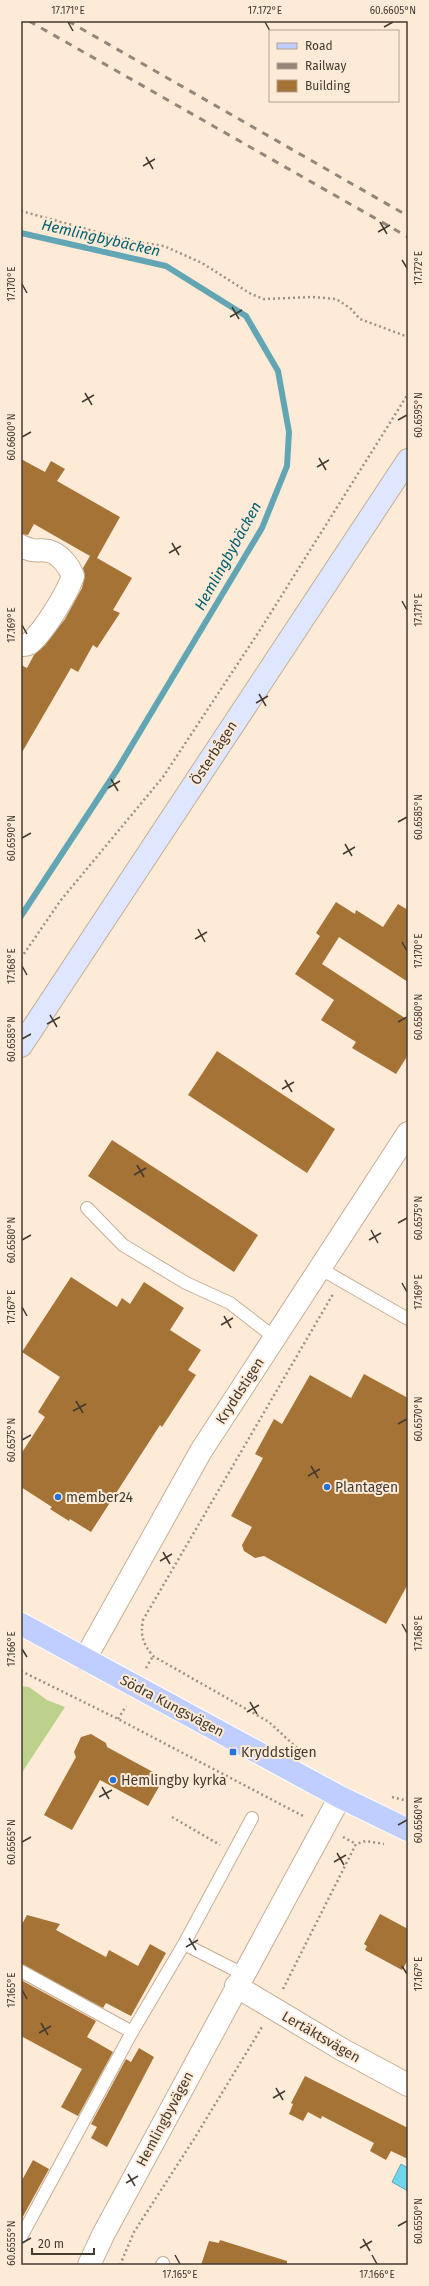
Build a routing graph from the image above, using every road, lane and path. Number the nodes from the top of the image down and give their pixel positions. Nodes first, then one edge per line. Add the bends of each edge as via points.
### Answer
1 (21, 212) edge
2 (408, 337) edge
3 (408, 394) edge
4 (408, 460) edge
5 (21, 546) edge
6 (21, 645) edge
7 (21, 958) edge
8 (21, 1046) edge
9 (408, 1133) edge
10 (87, 1208) dead end
11 (319, 1268) junction
12 (341, 1281) junction
13 (408, 1319) edge
14 (274, 1337) junction
15 (21, 1624) edge
16 (85, 1659) junction
17 (21, 1671) edge
18 (300, 1750) dead end
19 (340, 1797) junction
20 (172, 1817) dead end
21 (252, 1818) dead end
22 (323, 1827) junction
23 (408, 1830) edge
24 (356, 1844) junction
25 (389, 1844) dead end
26 (234, 1853) junction
27 (184, 1944) junction
28 (21, 1971) edge
29 (239, 1980) junction
30 (273, 2008) junction
31 (132, 2032) junction
32 (408, 2085) edge
33 (21, 2237) edge
34 (89, 2265) edge
35 (120, 2265) edge

1 - 2 path via 130,241 164,246 202,263 251,294 264,299 313,296 336,299 350,308 360,320
3 - 7 path via 260,630 163,778 61,900
4 - 8 main road, Österbågen
5 - 6 street via 32,552 48,551 57,555 73,576 66,593 45,625 29,644
9 - 11 street, Kryddstigen
10 - 14 lane via 123,1245 186,1283 230,1303
11 - 12 lane
11 - 14 street, Kryddstigen
12 - 13 lane
12 - 18 path via 142,1620 140,1632 145,1646 153,1656 269,1722
14 - 16 street, Kryddstigen via 201,1451
15 - 16 main road, Södra Kungsvägen
16 - 19 main road, Södra Kungsvägen
17 - 22 path
19 - 22 street, Hemlingbyvägen
19 - 23 main road, Södra Kungsvägen
20 - 26 path
21 - 26 lane
22 - 24 path
22 - 29 street, Hemlingbyvägen
24 - 25 path via 366,1841
24 - 30 path
26 - 27 lane
27 - 29 lane
27 - 31 lane
28 - 31 lane
29 - 30 street, Lertäktsvägen
29 - 34 street, Hemlingbyvägen
30 - 32 street, Lertäktsvägen
30 - 35 path via 194,2140 134,2232
31 - 33 lane

